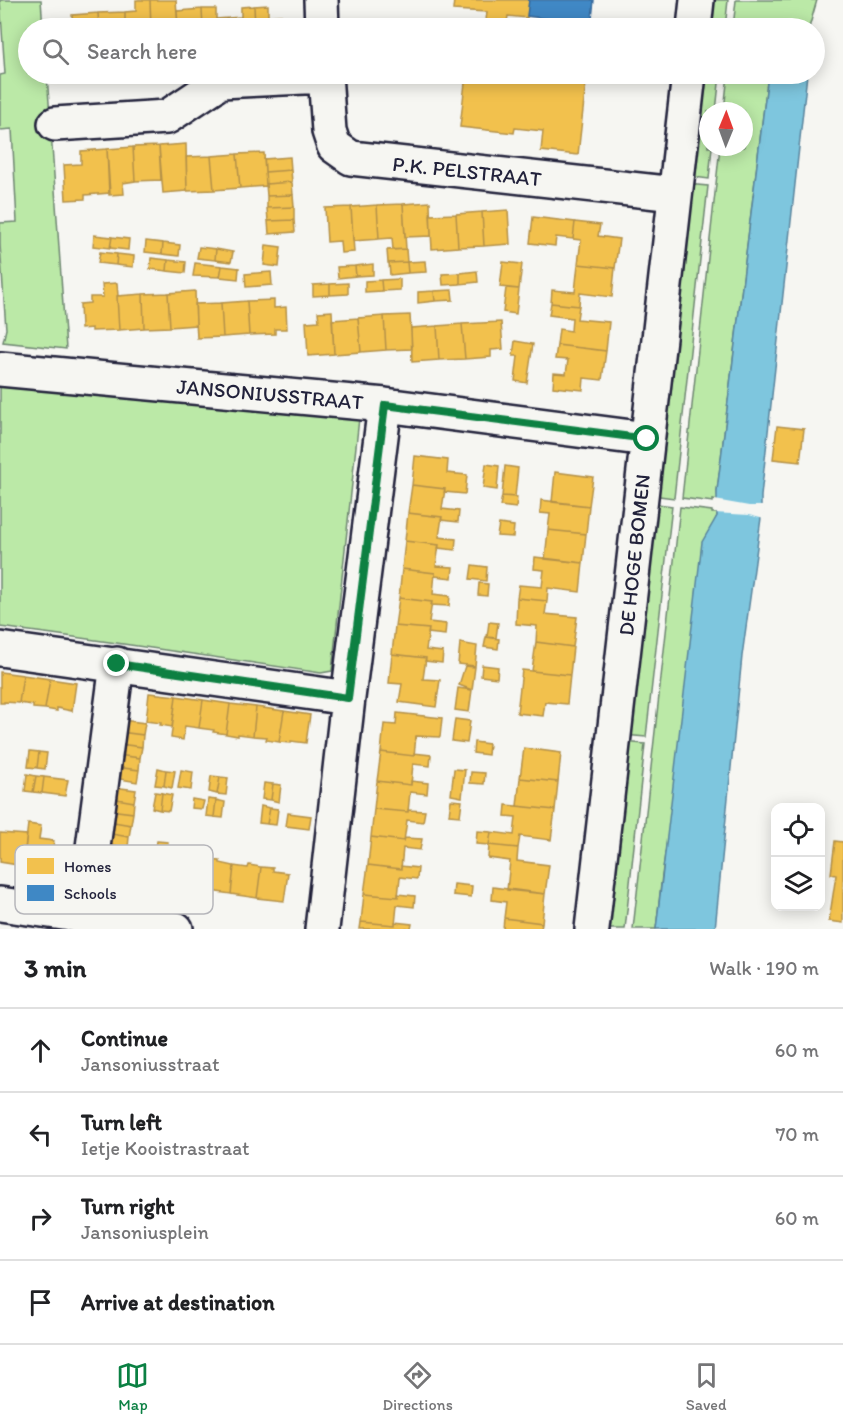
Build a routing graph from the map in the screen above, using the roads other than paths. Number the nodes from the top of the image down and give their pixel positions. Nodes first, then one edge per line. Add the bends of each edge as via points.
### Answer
1 (321, 0) edge
2 (697, 0) edge
3 (322, 18) edge
4 (695, 18) edge
5 (216, 84) edge
6 (326, 84) edge
7 (688, 84) edge
8 (55, 124) dead end
9 (675, 194) junction
10 (0, 369) edge
11 (385, 405) junction
12 (647, 439) junction
13 (0, 649) edge
14 (117, 664) junction
15 (348, 698) junction
16 (93, 845) edge
17 (0, 904) edge
18 (15, 906) edge
19 (70, 914) edge
20 (84, 916) joint
21 (176, 929) edge
22 (322, 929) edge
23 (592, 929) edge

1 - 3 street
2 - 4 street
5 - 8 street, P.K. PELSTRAAT via 167,117
6 - 9 street, P.K. PELSTRAAT via 334,146 351,158
7 - 9 street, DE HOGE BOMEN
9 - 12 street, DE HOGE BOMEN
10 - 11 street, JANSONIUSSTRAAT
11 - 12 street, JANSONIUSSTRAAT
11 - 15 street
12 - 23 street, DE HOGE BOMEN
13 - 14 street
14 - 15 street
14 - 16 street
15 - 22 street
17 - 18 street
19 - 20 street
20 - 21 street

